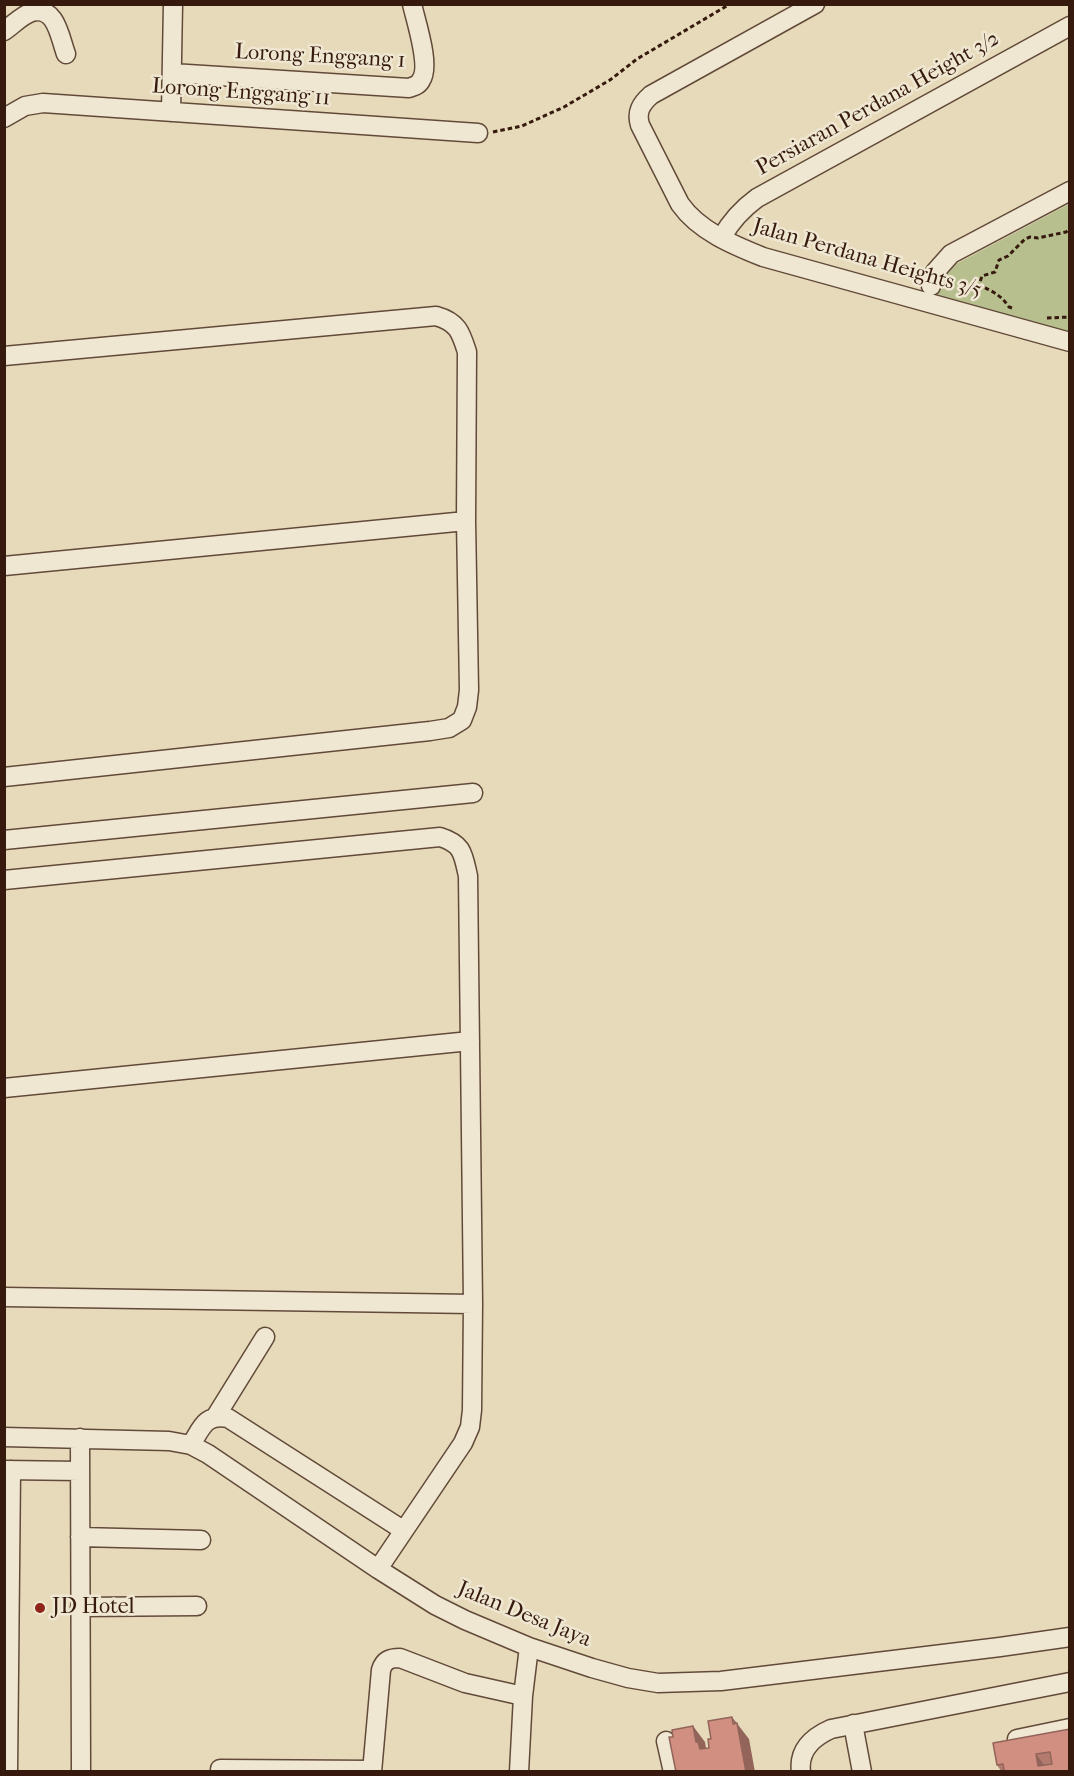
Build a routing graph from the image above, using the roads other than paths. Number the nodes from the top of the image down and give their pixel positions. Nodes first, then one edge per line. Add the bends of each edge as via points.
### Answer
1 (172, 4) edge
2 (412, 4) edge
3 (815, 4) edge
4 (1070, 26) edge
5 (4, 31) edge
6 (66, 54) dead end
7 (172, 73) junction
8 (171, 112) junction
9 (4, 118) edge
10 (478, 133) road end
11 (1070, 191) edge
12 (722, 237) junction
13 (931, 286) dead end
14 (1070, 342) edge
15 (4, 356) edge
16 (466, 520) junction
17 (4, 566) edge
18 (4, 777) edge
19 (473, 793) dead end
20 (4, 840) edge
21 (4, 880) edge
22 (470, 1041) junction
23 (4, 1088) edge
24 (4, 1297) edge
25 (473, 1304) junction
26 (265, 1337) dead end
27 (216, 1416) junction
28 (4, 1437) edge
29 (80, 1438) junction
30 (191, 1445) junction
31 (8, 1470) edge
32 (80, 1471) junction
33 (403, 1530) junction
34 (80, 1537) junction
35 (201, 1540) dead end
36 (378, 1569) junction
37 (197, 1606) dead end
38 (80, 1607) junction
39 (1070, 1637) edge
40 (529, 1647) junction
41 (1070, 1682) edge
42 (523, 1696) junction
43 (853, 1724) junction
44 (1070, 1728) edge
45 (1017, 1739) edge
46 (666, 1741) dead end
47 (220, 1769) dead end
48 (372, 1771) edge
49 (8, 1772) edge
50 (81, 1772) edge
51 (519, 1772) edge
52 (673, 1772) edge
53 (801, 1772) edge
54 (862, 1772) edge

1 - 7 street
2 - 7 street, Lorong Enggang 1 via 425,63 416,86
3 - 12 street, Jalan Perdana Heights 3/5 via 651,95 639,110 640,125 687,215
4 - 12 street, Persiaran Perdana Height 3/2 via 758,198 744,207
5 - 6 street via 31,13 47,14 57,27
7 - 8 street
8 - 9 street, Lorong Enggang 11 via 43,103 25,106
8 - 10 street, Lorong Enggang 11
11 - 13 street via 951,254 935,272
12 - 14 street, Jalan Perdana Heights 3/5 via 763,257
15 - 16 street via 436,316 445,319 458,328 467,352
16 - 17 street
16 - 18 street via 469,690 462,720 449,728
19 - 20 street
21 - 22 street via 440,837 452,841 461,850 468,876
22 - 23 street
22 - 25 street
24 - 25 street
25 - 33 street via 470,1427
26 - 27 street
27 - 30 street via 206,1421
27 - 33 street via 228,1418
28 - 29 street, Jalan Desa Jaya
29 - 30 street, Jalan Desa Jaya
29 - 32 street
30 - 36 street, Jalan Desa Jaya
31 - 32 street
31 - 49 street
32 - 34 street
33 - 36 street
34 - 35 street
34 - 38 street
36 - 40 street, Jalan Desa Jaya via 435,1605
37 - 38 street
38 - 50 street
39 - 40 street, Jalan Desa Jaya via 686,1683 628,1677
40 - 42 street
41 - 43 street
42 - 48 street via 465,1683 391,1658 381,1670
42 - 51 street
43 - 53 street via 831,1729 809,1744 803,1754
43 - 54 street
44 - 45 street
46 - 52 street
47 - 48 street

